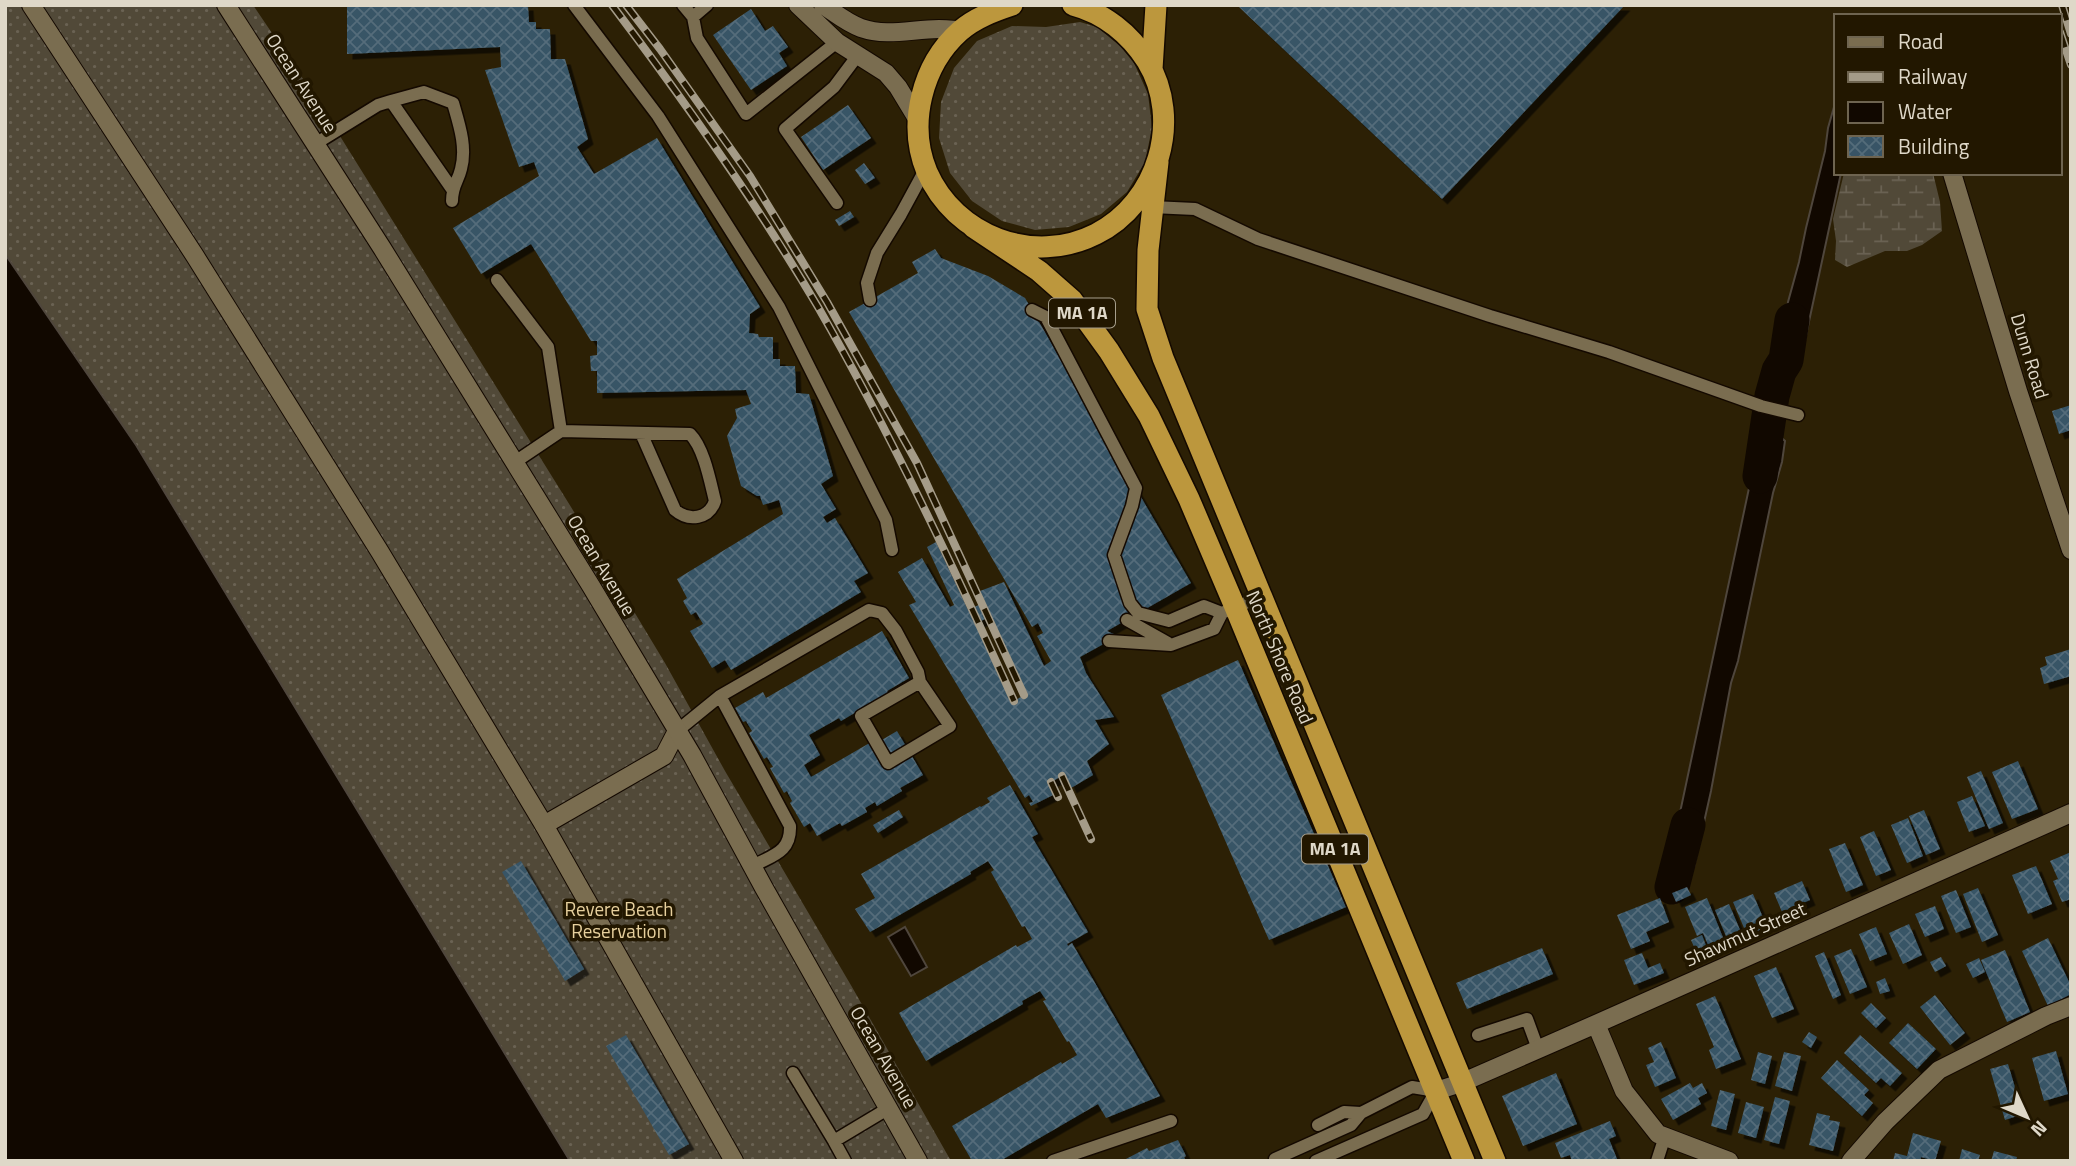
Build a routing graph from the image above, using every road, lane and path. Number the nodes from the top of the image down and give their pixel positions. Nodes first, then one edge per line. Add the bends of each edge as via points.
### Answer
1 (31, 5) edge
2 (226, 5) edge
3 (574, 5) edge
4 (682, 5) edge
5 (707, 5) edge
6 (798, 5) edge
7 (822, 5) edge
8 (1012, 5) edge
9 (1073, 5) edge
10 (1156, 5) edge
11 (693, 17) junction
12 (961, 30) junction
13 (837, 42) junction
14 (858, 55) junction
15 (1152, 69) junction
16 (391, 101) junction
17 (918, 120) junction
18 (315, 144) junction
19 (1158, 162) junction
20 (926, 168) junction
21 (1953, 175) edge
22 (837, 204) dead end
23 (1152, 207) junction
24 (973, 228) junction
25 (497, 280) dead end
26 (870, 300) dead end
27 (1032, 310) dead end
28 (1798, 415) dead end
29 (561, 431) junction
30 (641, 433) junction
31 (515, 462) junction
32 (892, 550) dead end
33 (2071, 550) edge
34 (1262, 596) junction
35 (1228, 610) junction
36 (1127, 620) dead end
37 (1109, 641) dead end
38 (1171, 645) junction
39 (920, 682) junction
40 (720, 696) junction
41 (677, 731) junction
42 (2071, 813) edge
43 (544, 825) junction
44 (753, 866) junction
45 (2071, 1006) edge
46 (1596, 1024) junction
47 (1478, 1035) dead end
48 (1538, 1049) junction
49 (793, 1073) dead end
50 (1461, 1083) junction
51 (1436, 1091) junction
52 (889, 1108) junction
53 (1360, 1113) junction
54 (1171, 1121) dead end
55 (1318, 1125) dead end
56 (1665, 1136) junction
57 (834, 1141) junction
58 (1275, 1159) edge
59 (734, 1161) edge
60 (845, 1161) edge
61 (918, 1161) edge
62 (1053, 1161) edge
63 (1316, 1161) edge
64 (1464, 1161) edge
65 (1494, 1161) edge
66 (1657, 1161) edge
67 (1729, 1161) edge
68 (1851, 1161) edge

1 - 43 main road via 210,279
2 - 18 main road, Ocean Avenue
3 - 32 lane via 657,116 779,307 886,520
4 - 11 lane
5 - 11 lane
6 - 13 main road
7 - 12 main road via 862,29 899,33
8 - 12 highway, MA 1A
9 - 15 highway via 1122,31
10 - 15 highway, MA 1A
11 - 13 lane via 697,38 747,114
12 - 17 highway, MA 1A via 938,56 924,86
13 - 14 main road
14 - 17 main road via 886,73
14 - 22 lane via 834,87 785,129
15 - 19 highway, MA 1A via 1164,115
16 - 16 lane via 452,195 461,169 462,137 453,103 424,92
16 - 18 lane
17 - 20 highway, MA 1A
18 - 31 main road, Ocean Avenue
19 - 23 highway, North Shore Road / MA 1A
19 - 24 highway via 1144,191 1123,216 1097,234 1066,245 1034,247 1002,241
20 - 24 highway, MA 1A via 950,208
20 - 26 lane via 877,253 867,283
21 - 33 main road, Dunn Road
23 - 28 lane via 1195,209 1258,239
23 - 34 highway, North Shore Road / MA 1A via 1147,309
24 - 35 highway, North Shore Road / MA 1A via 1039,271 1072,300 1109,351 1149,416 1189,499
25 - 29 lane via 548,347
27 - 35 lane via 1046,317 1136,488 1114,555 1130,603 1138,613 1169,621 1204,606
29 - 30 lane
29 - 31 lane
30 - 30 lane via 690,434 695,439 715,501 707,514 694,519 676,510
31 - 41 main road, Ocean Avenue
34 - 35 lane
34 - 50 highway, North Shore Road / MA 1A
35 - 38 lane via 1214,629
35 - 51 highway, North Shore Road / MA 1A
36 - 38 lane
37 - 38 lane
39 - 39 lane via 861,716 888,763 950,726
39 - 40 lane via 896,631 882,613 869,610
40 - 41 lane
40 - 44 lane via 790,826 791,837 783,849
41 - 43 main road via 664,756
41 - 44 main road, Ocean Avenue
42 - 46 main road, Shawmut Street
43 - 59 main road
44 - 52 main road, Ocean Avenue
45 - 68 main road via 1939,1070
46 - 48 main road, Shawmut Street
46 - 56 main road via 1624,1091 1658,1134
47 - 48 lane via 1527,1019
48 - 50 main road, Shawmut Street
49 - 57 lane
50 - 51 main road, Shawmut Street
50 - 65 highway, North Shore Road / MA 1A
51 - 53 lane via 1412,1087
51 - 63 lane via 1423,1114
51 - 64 highway, North Shore Road / MA 1A
52 - 57 lane
52 - 61 main road, Ocean Avenue
53 - 55 lane via 1344,1112
53 - 58 lane via 1352,1125
54 - 62 lane
56 - 66 lane
56 - 67 main road
57 - 60 lane

